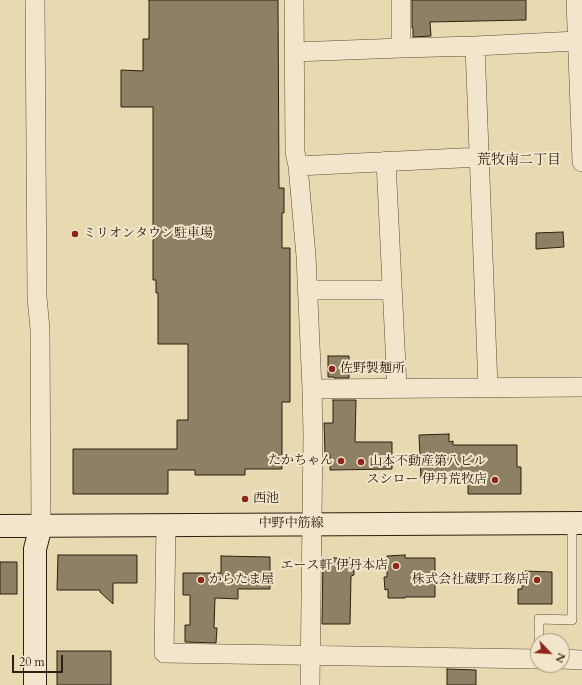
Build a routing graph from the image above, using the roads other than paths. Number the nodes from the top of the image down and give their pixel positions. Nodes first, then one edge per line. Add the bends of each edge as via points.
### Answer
1 (35, 0) edge
2 (294, 0) edge
3 (400, 0) edge
4 (576, 0) edge
5 (577, 41) junction
6 (475, 46) junction
7 (401, 48) junction
8 (294, 52) junction
9 (480, 157) junction
10 (386, 162) junction
11 (582, 162) edge
12 (298, 166) junction
13 (307, 290) junction
14 (392, 290) junction
15 (582, 387) edge
16 (397, 388) junction
17 (488, 388) junction
18 (312, 389) junction
19 (577, 523) edge
20 (312, 524) junction
21 (166, 525) junction
22 (0, 526) edge
23 (41, 526) junction
24 (539, 633) edge
25 (311, 655) junction
26 (530, 659) edge
27 (570, 659) edge
28 (582, 660) edge
29 (35, 685) edge
30 (310, 685) edge

1 - 23 street
2 - 8 street
3 - 7 street
4 - 5 street
5 - 6 street
5 - 11 street
6 - 7 street
6 - 9 street
7 - 8 street
8 - 12 street via 295,152
9 - 10 street
9 - 17 street
10 - 12 street
10 - 14 street
12 - 13 street
13 - 14 street
13 - 18 street
14 - 16 street
15 - 17 street
16 - 17 street
16 - 18 street
18 - 20 street
19 - 20 main road, 中野中筋線
19 - 24 lane via 572,620 539,619
20 - 21 main road, 中野中筋線
20 - 25 street
21 - 23 main road, 中野中筋線
21 - 25 street via 164,653
22 - 23 main road, 中野中筋線
23 - 29 main road via 35,549
25 - 26 street
25 - 30 street
27 - 28 street

